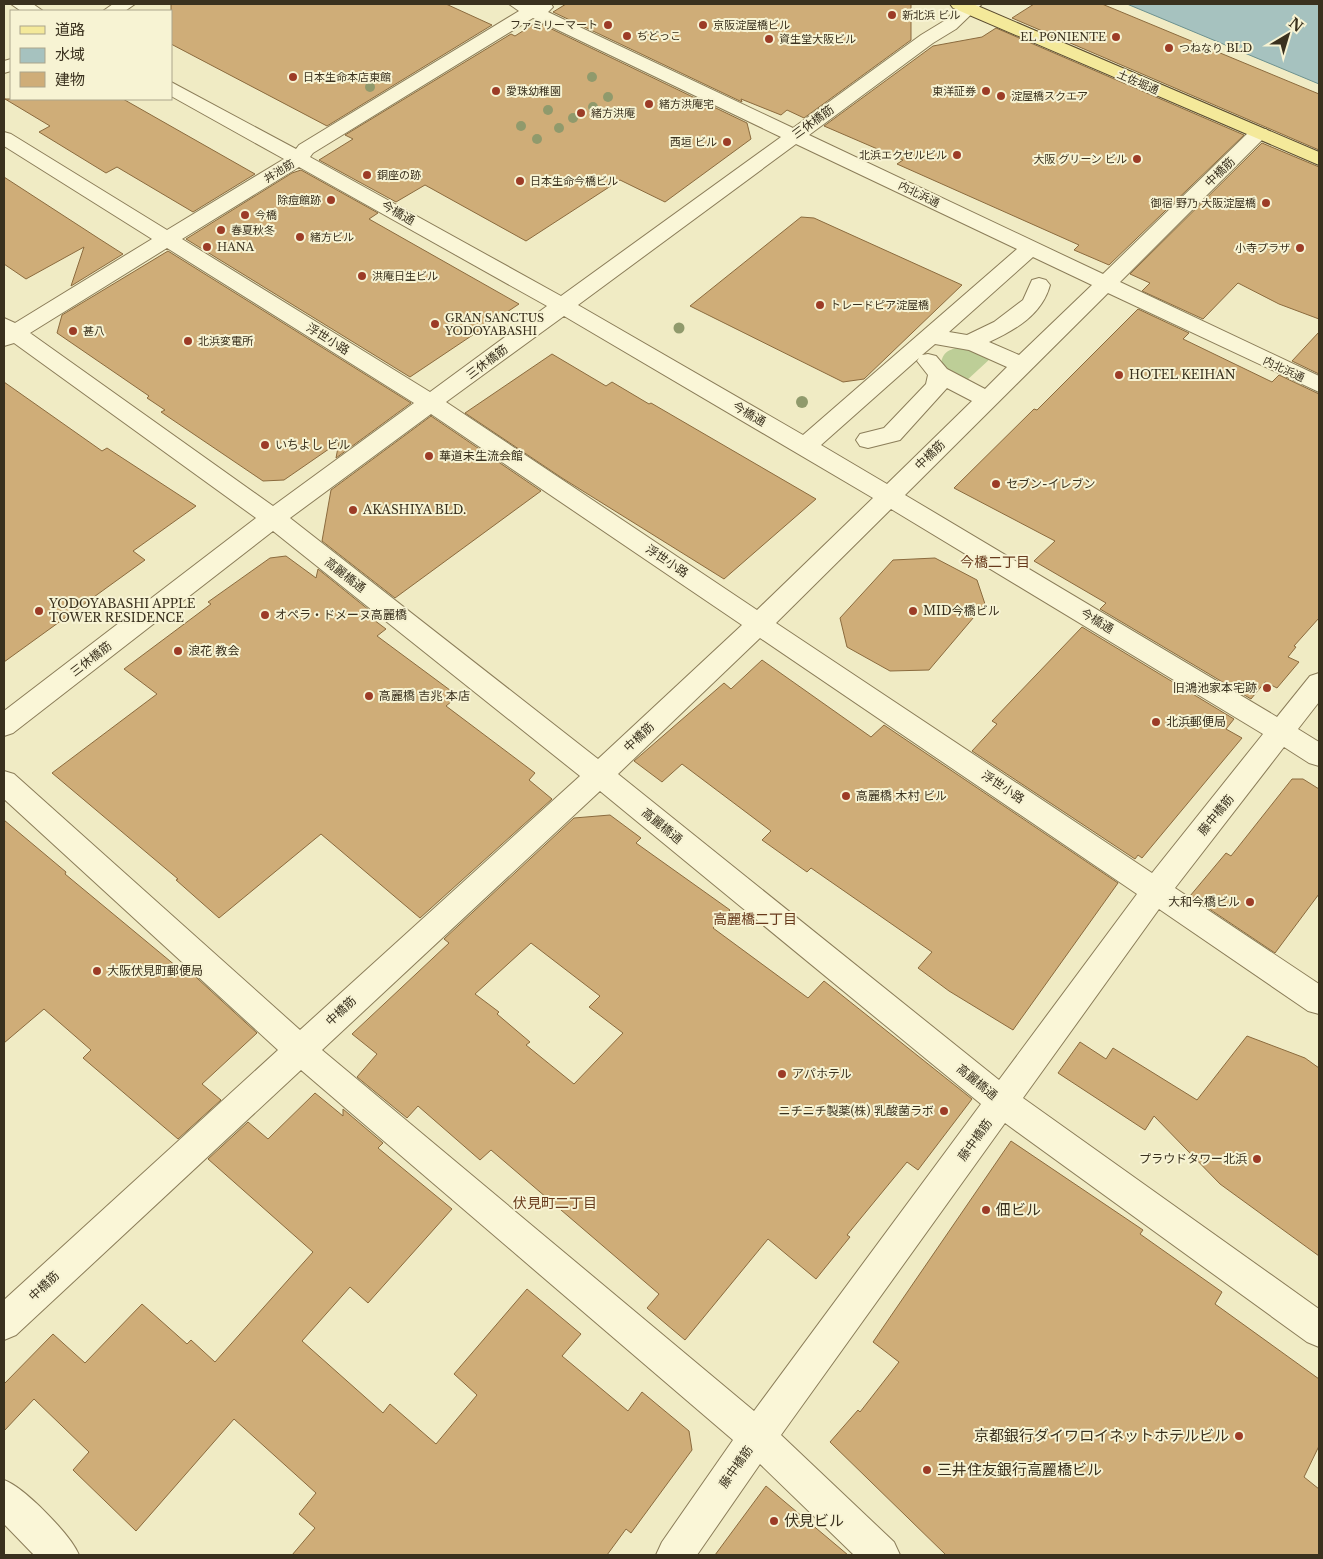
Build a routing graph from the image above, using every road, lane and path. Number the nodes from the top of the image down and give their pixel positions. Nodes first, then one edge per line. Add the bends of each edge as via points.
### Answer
1 (20, 4) edge
2 (126, 4) edge
3 (967, 5) edge
4 (535, 6) edge
5 (32, 10) edge
6 (114, 10) edge
7 (172, 89) edge
8 (1258, 134) junction
9 (795, 135) junction
10 (4, 138) edge
11 (300, 158) junction
12 (1319, 159) edge
13 (167, 239) junction
14 (1031, 248) junction
15 (1105, 284) junction
16 (1039, 285) dead end
17 (562, 306) junction
18 (7, 332) edge
19 (924, 341) junction
20 (971, 342) junction
21 (1021, 365) junction
22 (939, 374) junction
23 (1319, 385) edge
24 (987, 399) junction
25 (432, 404) junction
26 (868, 440) dead end
27 (805, 446) junction
28 (888, 496) junction
29 (273, 518) junction
30 (760, 623) junction
31 (1319, 683) edge
32 (4, 726) edge
33 (1283, 732) junction
34 (1319, 755) edge
35 (599, 775) junction
36 (4, 782) edge
37 (1156, 890) junction
38 (1319, 1001) edge
39 (300, 1050) junction
40 (1002, 1102) junction
41 (4, 1323) edge
42 (1319, 1330) edge
43 (757, 1437) junction
44 (4, 1498) edge
45 (60, 1555) edge
46 (675, 1555) edge
47 (881, 1555) edge

1 - 5 street
2 - 6 street
3 - 8 main road, 土佐堀通
3 - 9 street, 三休橋筋 via 950,25
4 - 9 street, 内北浜通
4 - 11 street, 丼池筋 via 306,149
7 - 11 street, 今橋通
8 - 12 main road, 土佐堀通
8 - 15 street, 中橋筋
9 - 14 street, 内北浜通
9 - 17 street, 三休橋筋
10 - 13 street, 浮世小路
11 - 13 street, 丼池筋
11 - 17 street, 今橋通
13 - 18 street, 丼池筋
13 - 25 street, 浮世小路
14 - 15 street, 内北浜通
14 - 19 street
15 - 21 street, 中橋筋
15 - 23 street, 内北浜通
16 - 20 street via 1038,296 1031,304 997,332
17 - 25 street, 三休橋筋
17 - 27 street, 今橋通
18 - 29 street, 高麗橋通
19 - 20 street via 948,337
19 - 22 street via 925,358
19 - 27 street
20 - 21 street
21 - 24 street, 中橋筋
22 - 24 street
22 - 26 street via 937,386 892,434
24 - 28 street, 中橋筋
25 - 29 street, 三休橋筋
25 - 30 street, 浮世小路
27 - 28 street, 今橋通
28 - 30 street, 中橋筋
28 - 33 street, 今橋通
29 - 32 street, 三休橋筋
29 - 35 street, 高麗橋通
30 - 35 street, 中橋筋
30 - 37 street, 浮世小路
31 - 33 street, 藤中橋筋
33 - 34 street, 今橋通
33 - 37 street, 藤中橋筋
35 - 39 street, 中橋筋
35 - 40 street, 高麗橋通
36 - 39 street
37 - 38 street, 浮世小路
37 - 40 street, 藤中橋筋
39 - 41 street, 中橋筋
39 - 43 street
40 - 42 street, 高麗橋通
40 - 43 street, 藤中橋筋
43 - 46 street, 藤中橋筋
43 - 47 street
44 - 45 street

